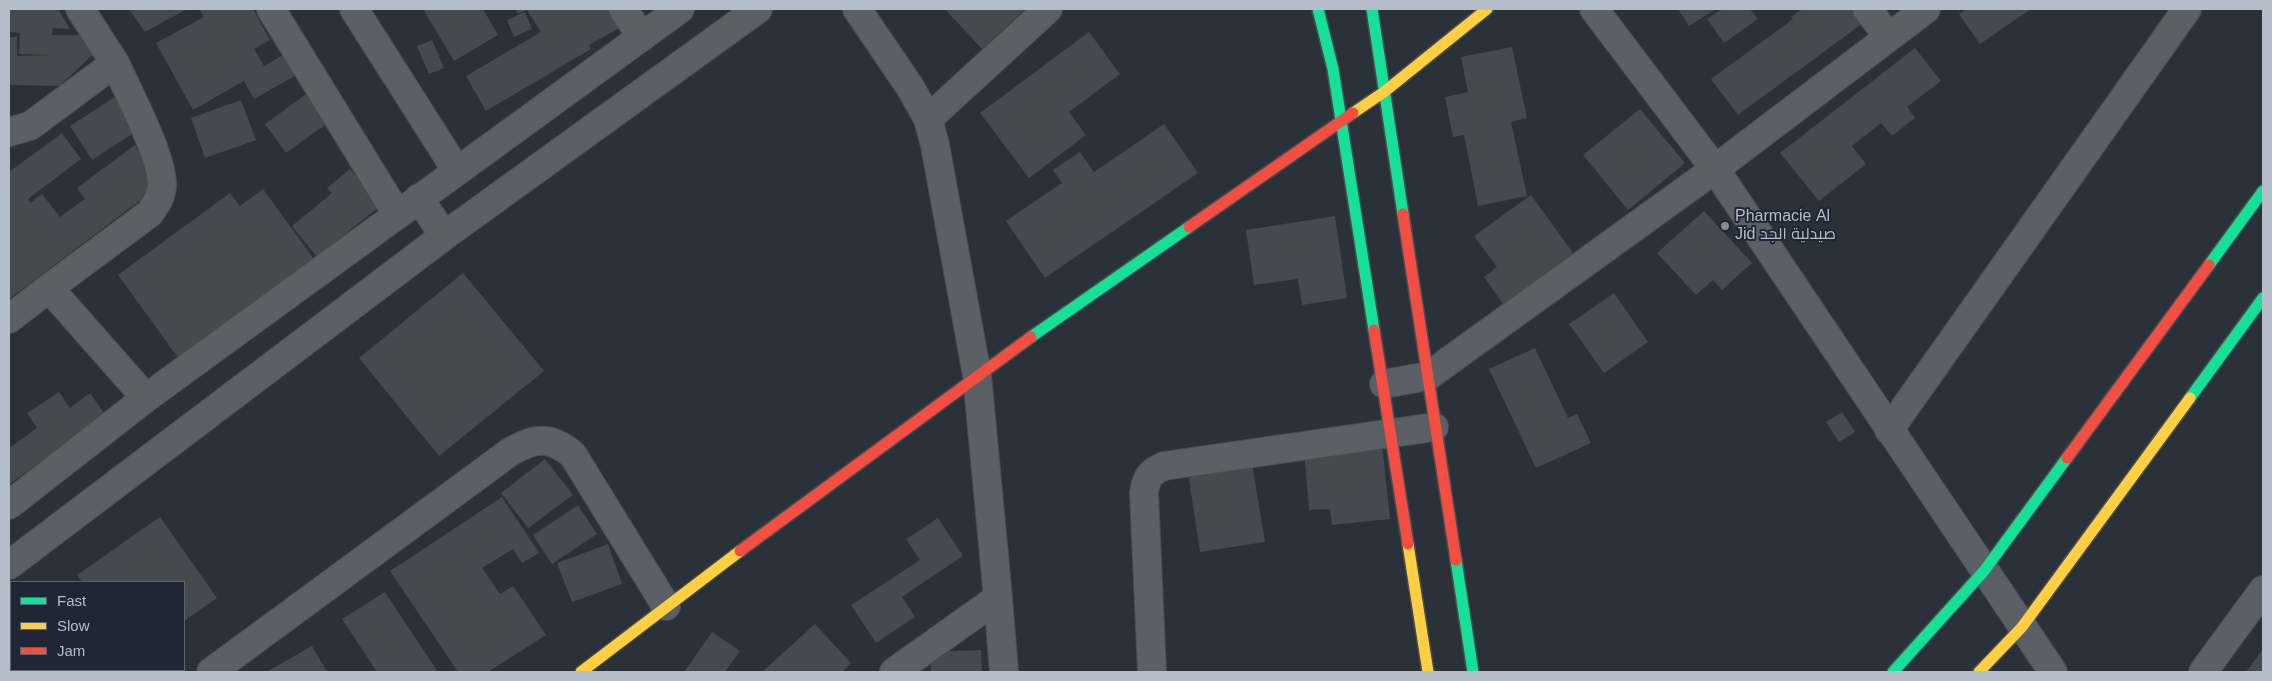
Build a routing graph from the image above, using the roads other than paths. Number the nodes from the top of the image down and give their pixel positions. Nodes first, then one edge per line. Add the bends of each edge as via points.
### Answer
1 (80, 9) edge
2 (271, 9) edge
3 (354, 9) edge
4 (623, 9) edge
5 (680, 9) edge
6 (758, 9) edge
7 (857, 9) edge
8 (1048, 9) edge
9 (1318, 9) edge
10 (1372, 9) edge
11 (1487, 9) edge
12 (1594, 9) edge
13 (1867, 9) edge
14 (1926, 9) edge
15 (2187, 9) edge
16 (642, 37) junction
17 (1889, 37) junction
18 (115, 63) junction
19 (1384, 92) junction
20 (928, 119) junction
21 (1341, 122) junction
22 (9, 132) edge
23 (1715, 169) junction
24 (457, 171) junction
25 (2263, 191) edge
26 (419, 198) junction
27 (397, 214) junction
28 (444, 236) junction
29 (49, 288) junction
30 (2263, 298) edge
31 (9, 319) edge
32 (977, 375) junction
33 (1428, 376) junction
34 (1384, 384) junction
35 (146, 398) junction
36 (1434, 427) junction
37 (1889, 430) junction
38 (1392, 434) junction
39 (9, 504) edge
40 (9, 565) edge
41 (1984, 570) junction
42 (2263, 590) edge
43 (998, 598) junction
44 (666, 606) junction
45 (2022, 627) junction
46 (211, 672) edge
47 (581, 672) edge
48 (894, 672) edge
49 (1004, 672) edge
50 (1152, 672) edge
51 (1428, 672) edge
52 (1473, 672) edge
53 (1893, 672) edge
54 (1979, 672) edge
55 (2053, 672) edge
56 (2204, 672) edge

1 - 18 street
2 - 27 street
3 - 24 street
4 - 16 street
5 - 16 street
6 - 28 street
7 - 20 street
8 - 20 street
9 - 21 street via 1333,69
10 - 19 street
11 - 19 street
12 - 23 street
13 - 17 street
14 - 17 street
15 - 37 street
16 - 24 street
17 - 23 street
18 - 22 street via 30,126
18 - 29 street via 157,160 162,187 159,200 150,213
19 - 21 street
19 - 33 street
20 - 32 street
21 - 32 street
21 - 34 street
23 - 33 street
23 - 37 street
24 - 26 street
25 - 41 street
26 - 27 street
26 - 28 street
27 - 35 street
28 - 40 street
29 - 31 street
29 - 35 street
30 - 45 street
32 - 43 street
32 - 44 street
33 - 34 street
33 - 36 street
34 - 38 street
35 - 39 street
36 - 38 street
36 - 52 street
37 - 41 street
38 - 50 street via 1164,466 1148,475 1144,493
38 - 51 street
41 - 45 street
41 - 53 street
42 - 56 street
43 - 48 street
43 - 49 street
44 - 46 street via 573,455 551,441 536,441 510,452
44 - 47 street
45 - 54 street
45 - 55 street

